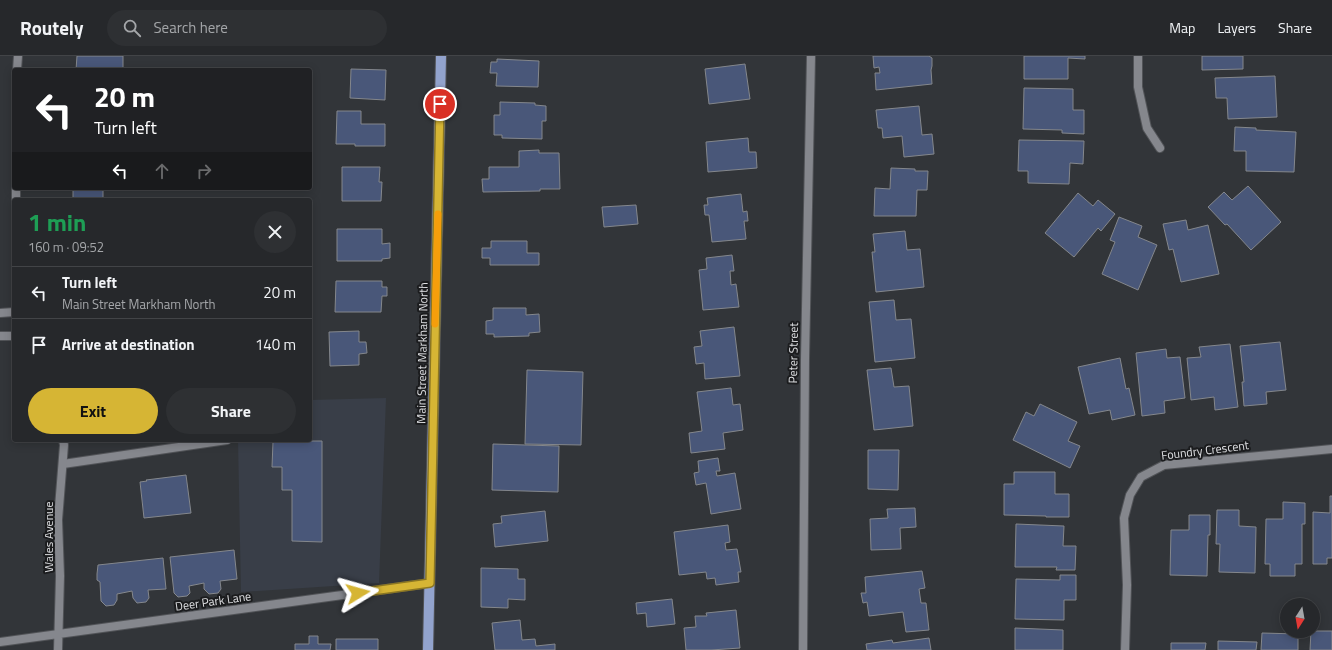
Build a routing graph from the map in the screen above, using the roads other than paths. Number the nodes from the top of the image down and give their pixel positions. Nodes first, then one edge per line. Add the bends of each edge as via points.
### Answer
1 (18, 56) edge
2 (441, 56) edge
3 (812, 56) edge
4 (1138, 56) edge
5 (17, 68) edge
6 (1160, 148) dead end
7 (12, 312) edge
8 (0, 313) edge
9 (0, 336) edge
10 (12, 336) edge
11 (63, 442) edge
12 (213, 442) edge
13 (1332, 449) edge
14 (63, 464) junction
15 (430, 583) junction
16 (58, 635) junction
17 (0, 642) edge
18 (58, 650) edge
19 (428, 650) edge
20 (803, 650) edge
21 (1125, 650) edge

1 - 5 street
2 - 15 main road, Main Street Markham North
3 - 20 street, Peter Street via 805,359
4 - 6 street via 1138,87 1147,128
7 - 8 street
9 - 10 street
11 - 14 street, Wales Avenue
12 - 14 street
13 - 21 street, Foundry Crescent via 1164,465 1141,477 1130,495 1124,518 1127,585
14 - 16 street, Wales Avenue via 58,520
15 - 16 street, Deer Park Lane
15 - 19 main road, Main Street Markham North
16 - 17 street, Deer Park Lane
16 - 18 street, Wales Avenue

